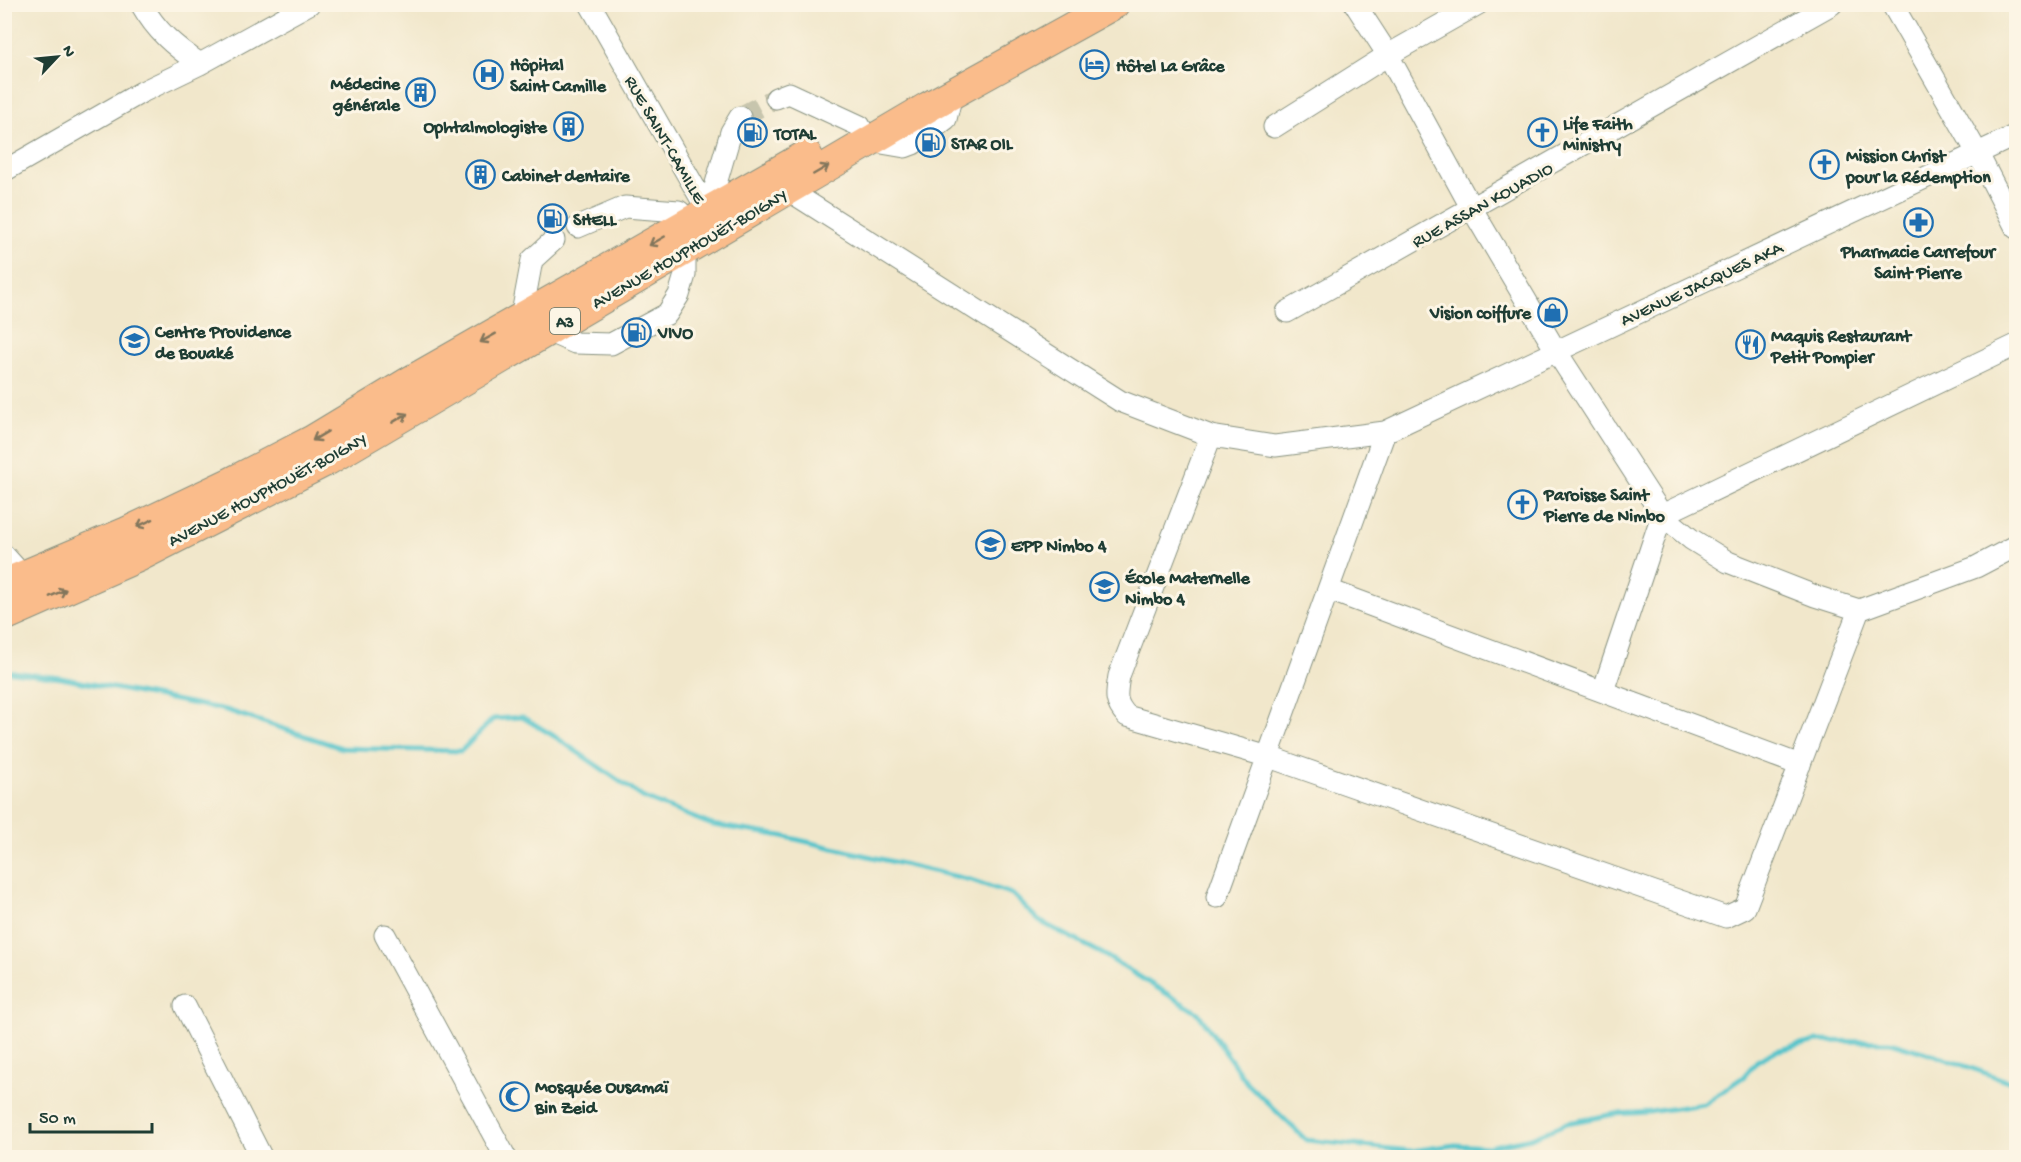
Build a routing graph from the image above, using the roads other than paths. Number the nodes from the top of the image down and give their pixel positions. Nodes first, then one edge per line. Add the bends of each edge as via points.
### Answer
1 (141, 4) edge
2 (309, 4) edge
3 (590, 4) edge
4 (1073, 4) edge
5 (1114, 4) edge
6 (1355, 4) edge
7 (1478, 4) edge
8 (1832, 4) edge
9 (1892, 4) edge
10 (1388, 55) junction
11 (200, 64) junction
12 (776, 98) tunnel mouth
13 (740, 117) tunnel mouth
14 (1274, 127) dead end
15 (865, 134) junction
16 (2016, 135) edge
17 (1978, 154) junction
18 (4, 171) edge
19 (781, 182) junction
20 (1472, 209) junction
21 (578, 227) dead end
22 (694, 228) junction
23 (2016, 228) edge
24 (554, 240) dead end
25 (1287, 312) dead end
26 (534, 325) junction
27 (2016, 345) edge
28 (1556, 351) junction
29 (1385, 432) junction
30 (1211, 436) junction
31 (1662, 515) junction
32 (2016, 546) edge
33 (11, 572) edge
34 (1329, 590) junction
35 (1859, 610) junction
36 (4, 616) edge
37 (1603, 692) junction
38 (1269, 756) junction
39 (1800, 765) junction
40 (1217, 897) dead end
41 (385, 935) dead end
42 (185, 1006) dead end
43 (262, 1158) edge
44 (506, 1158) edge

1 - 11 street via 158,31
2 - 11 street
3 - 22 street, RUE SAINT-CAMILLE
4 - 15 highway, AVENUE HOUPHOUËT-BOIGNY / A3
5 - 15 highway, AVENUE HOUPHOUËT-BOIGNY / A3 via 952,94
6 - 10 street
7 - 10 street
8 - 20 street, RUE ASSAN KOUADIO
9 - 17 street
10 - 14 street
10 - 20 street
11 - 18 street via 142,92
12 - 15 street via 789,93
13 - 22 street
15 - 19 highway, AVENUE HOUPHOUËT-BOIGNY / A3
16 - 17 street, AVENUE JACQUES AKA
17 - 23 street
17 - 28 street, AVENUE JACQUES AKA
19 - 22 highway, AVENUE HOUPHOUËT-BOIGNY / A3
19 - 22 highway, AVENUE HOUPHOUËT-BOIGNY / A3
19 - 30 street, AVENUE JACQUES AKA via 1120,401
20 - 25 street, RUE ASSAN KOUADIO
20 - 28 street
21 - 22 street via 625,207 679,211
22 - 26 highway, AVENUE HOUPHOUËT-BOIGNY / A3
22 - 26 street via 679,295 667,314 611,344 575,343
24 - 26 street via 532,260
26 -> 33 highway, AVENUE HOUPHOUËT-BOIGNY / A3 via 409,382 313,440 127,532
36 -> 26 highway, AVENUE HOUPHOUËT-BOIGNY / A3 via 140,556 328,460
27 - 31 street
28 - 29 street, AVENUE JACQUES AKA
28 - 31 street
29 - 30 street, AVENUE JACQUES AKA via 1275,446
29 - 34 street
30 - 38 street via 1119,676 1116,698 1127,716
31 - 35 street via 1690,539 1728,562
31 - 37 street
32 - 35 street via 1976,567
34 - 37 street
34 - 38 street
35 - 39 street
37 - 39 street
38 - 39 street via 1726,917 1745,908
38 - 40 street
41 - 44 street
42 - 43 street

